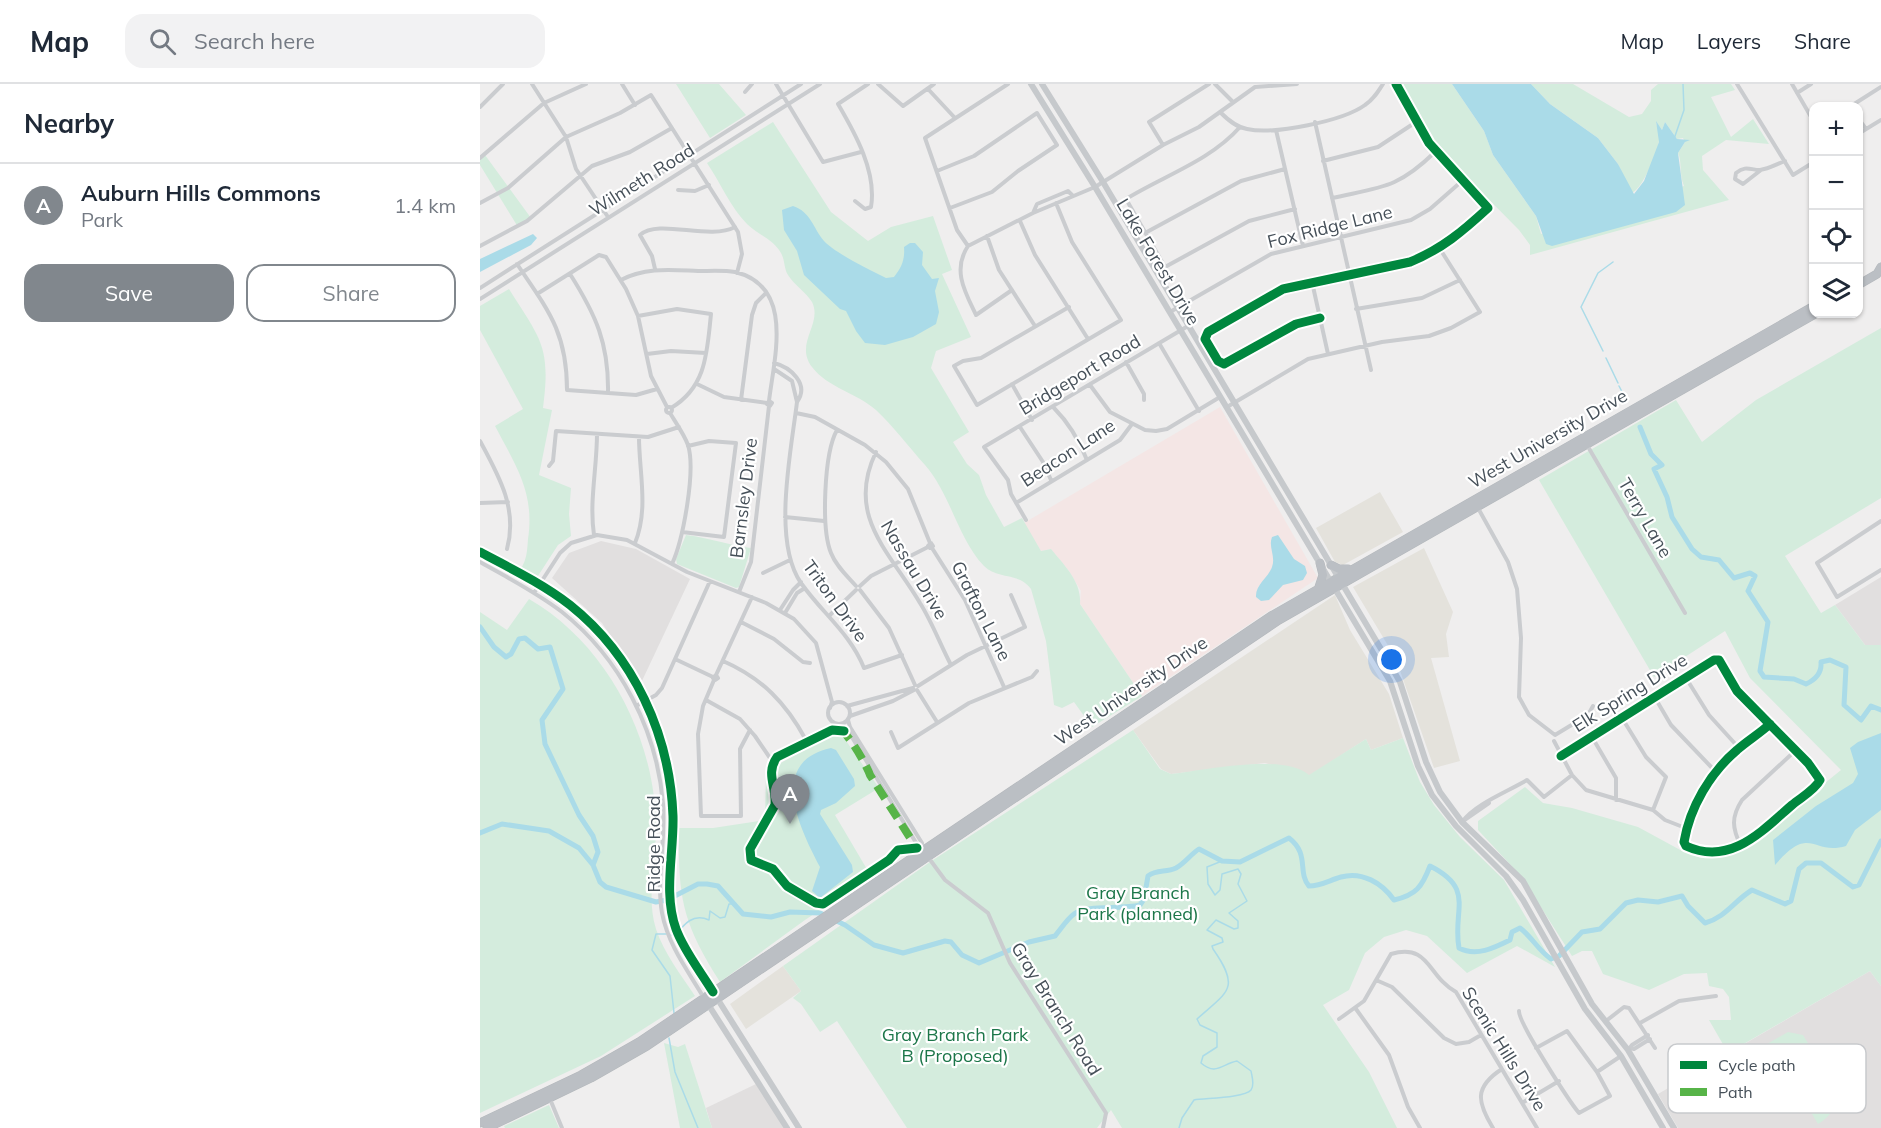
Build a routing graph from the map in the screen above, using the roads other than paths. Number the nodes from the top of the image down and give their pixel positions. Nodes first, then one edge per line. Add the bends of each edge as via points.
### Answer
1 (503, 84) edge
2 (532, 84) edge
3 (586, 84) edge
4 (622, 84) edge
5 (752, 84) edge
6 (776, 84) edge
7 (801, 84) edge
8 (820, 84) edge
9 (868, 84) edge
10 (878, 84) edge
11 (934, 84) edge
12 (1008, 84) edge
13 (1031, 84) edge
14 (1042, 84) edge
15 (1209, 84) edge
16 (1215, 84) edge
17 (1297, 84) edge
18 (1383, 84) edge
19 (1396, 84) edge
20 (1737, 84) edge
21 (1792, 84) edge
22 (1811, 84) edge
23 (1881, 87) edge
24 (928, 89) junction
25 (745, 92) dead end
26 (1797, 93) junction
27 (783, 95) junction
28 (1232, 101) junction
29 (1857, 102) edge
30 (544, 103) junction
31 (788, 104) junction
32 (635, 105) junction
33 (480, 107) edge
34 (1220, 112) junction
35 (1809, 113) edge
36 (955, 118) junction
37 (1881, 120) edge
38 (1315, 122) junction
39 (1416, 122) junction
40 (1863, 125) edge
41 (1240, 127) junction
42 (672, 128) junction
43 (1866, 129) junction
44 (1276, 130) junction
45 (1863, 131) edge
46 (566, 137) junction
47 (1163, 145) junction
48 (861, 152) junction
49 (1435, 152) junction
50 (690, 154) junction
51 (480, 158) edge
52 (1323, 161) junction
53 (1785, 161) junction
54 (695, 162) junction
55 (1809, 165) edge
56 (1286, 169) junction
57 (1761, 170) junction
58 (937, 171) junction
59 (580, 174) junction
60 (1462, 181) junction
61 (1103, 182) junction
62 (709, 185) junction
63 (1095, 187) junction
64 (678, 190) dead end
65 (1073, 196) junction
66 (1332, 198) junction
67 (855, 201) dead end
68 (480, 203) edge
69 (1056, 203) junction
70 (950, 208) junction
71 (603, 209) junction
72 (1294, 209) junction
73 (1033, 213) junction
74 (608, 217) junction
75 (1020, 221) junction
76 (735, 227) junction
77 (1145, 233) junction
78 (987, 236) junction
79 (1340, 237) junction
80 (480, 246) edge
81 (968, 246) junction
82 (1303, 246) junction
83 (1440, 249) junction
84 (517, 264) junction
85 (1881, 268) edge
86 (655, 269) junction
87 (522, 272) junction
88 (737, 273) junction
89 (1348, 273) junction
90 (570, 274) junction
91 (1881, 276) edge
92 (1863, 277) edge
93 (621, 280) junction
94 (1460, 280) junction
95 (1312, 282) junction
96 (1863, 284) edge
97 (1863, 285) edge
98 (480, 288) edge
99 (1012, 290) junction
100 (766, 293) junction
101 (537, 294) junction
102 (480, 298) edge
103 (1069, 307) junction
104 (1178, 307) junction
105 (1356, 309) junction
106 (1809, 309) edge
107 (1170, 312) junction
108 (638, 316) junction
109 (1809, 316) edge
110 (1320, 318) junction
111 (1188, 325) junction
112 (1784, 326) junction
113 (1035, 327) junction
114 (1180, 330) junction
115 (1088, 339) junction
116 (1159, 343) junction
117 (1365, 345) junction
118 (706, 353) junction
119 (647, 354) junction
120 (1328, 354) junction
121 (1126, 362) junction
122 (774, 366) junction
123 (1371, 370) dead end
124 (799, 382) junction
125 (697, 384) junction
126 (1012, 384) junction
127 (794, 385) junction
128 (1090, 385) junction
129 (657, 389) junction
130 (608, 393) junction
131 (1221, 397) junction
132 (741, 399) junction
133 (1144, 400) dead end
134 (797, 402) junction
135 (1235, 402) junction
136 (768, 403) junction
137 (1227, 406) junction
138 (1053, 408) junction
139 (669, 409) junction
140 (1199, 411) junction
141 (796, 413) junction
142 (1032, 420) junction
143 (1132, 423) junction
144 (1020, 427) junction
145 (679, 428) junction
146 (837, 430) junction
147 (597, 434) junction
148 (639, 437) junction
149 (1586, 440) junction
150 (480, 441) edge
151 (688, 446) junction
152 (876, 452) junction
153 (1087, 460) junction
154 (549, 466) dead end
155 (1052, 480) junction
156 (508, 502) junction
157 (1475, 502) junction
158 (480, 503) edge
159 (1016, 503) junction
160 (785, 517) junction
161 (1026, 520) dead end
162 (1881, 521) edge
163 (824, 522) junction
164 (682, 532) junction
165 (594, 535) junction
166 (635, 543) junction
167 (1402, 544) junction
168 (930, 546) junction
169 (507, 549) dead end
170 (480, 552) edge
171 (790, 560) junction
172 (480, 562) edge
173 (1320, 563) junction
174 (672, 564) junction
175 (893, 565) junction
176 (1331, 565) junction
177 (1352, 568) junction
178 (1881, 570) edge
179 (763, 573) dead end
180 (1340, 579) junction
181 (710, 581) junction
182 (801, 582) junction
183 (540, 584) junction
184 (1332, 584) junction
185 (805, 587) junction
186 (1319, 587) junction
187 (858, 588) junction
188 (739, 592) junction
189 (534, 593) junction
190 (790, 594) junction
191 (1011, 595) dead end
192 (752, 597) junction
193 (795, 597) junction
194 (780, 610) junction
195 (785, 613) junction
196 (1685, 613) dead end
197 (830, 615) junction
198 (741, 622) junction
199 (986, 646) junction
200 (1381, 649) junction
201 (1374, 653) junction
202 (902, 655) junction
203 (675, 659) junction
204 (723, 661) junction
205 (810, 663) dead end
206 (951, 665) junction
207 (1037, 671) dead end
208 (715, 677) junction
209 (1686, 678) junction
210 (1004, 687) junction
211 (916, 688) junction
212 (1164, 688) junction
213 (829, 690) junction
214 (884, 694) junction
215 (1654, 696) junction
216 (706, 700) junction
217 (645, 701) junction
218 (842, 703) junction
219 (887, 703) junction
220 (636, 706) junction
221 (847, 706) junction
222 (1593, 706) dead end
223 (830, 708) junction
224 (1411, 714) junction
225 (1403, 717) junction
226 (849, 718) junction
227 (1622, 718) junction
228 (831, 720) junction
229 (937, 722) junction
230 (839, 724) junction
231 (1770, 724) junction
232 (1119, 727) junction
233 (750, 730) junction
234 (822, 732) junction
235 (891, 732) dead end
236 (1592, 737) junction
237 (806, 740) junction
238 (1554, 741) dead end
239 (1739, 748) junction
240 (1796, 750) junction
241 (1561, 756) junction
242 (1715, 771) junction
243 (1572, 775) junction
244 (1616, 800) junction
245 (1653, 810) junction
246 (1459, 824) junction
247 (1688, 829) junction
248 (1741, 846) junction
249 (925, 853) junction
250 (1375, 980) junction
251 (715, 995) junction
252 (1716, 996) dead end
253 (706, 1001) junction
254 (1356, 1009) junction
255 (1519, 1011) dead end
256 (1339, 1019) dead end
257 (1606, 1021) junction
258 (1640, 1023) junction
259 (1481, 1035) junction
260 (1649, 1037) junction
261 (1536, 1048) junction
262 (1655, 1048) dead end
263 (1630, 1049) junction
264 (1622, 1056) junction
265 (602, 1064) junction
266 (760, 1066) junction
267 (1502, 1069) junction
268 (751, 1071) junction
269 (1597, 1072) junction
270 (1559, 1081) junction
271 (550, 1099) junction
272 (1522, 1103) junction
273 (480, 1123) edge
274 (487, 1128) edge
275 (562, 1128) edge
276 (787, 1128) edge
277 (799, 1128) edge
278 (1103, 1128) edge
279 (1420, 1128) edge
280 (1493, 1128) edge
281 (1537, 1128) edge
282 (1663, 1128) edge
283 (1674, 1128) edge

1 - 33 street
2 - 30 street
3 - 30 street
4 - 32 street
5 - 25 street
6 - 27 street
7 - 27 street, Wilmeth Road
8 - 31 street, Wilmeth Road
9 - 48 street via 838,104
10 - 24 street via 903,106
11 - 24 street
12 - 36 street
13 - 63 main road, Lake Forest Drive
14 - 61 main road, Lake Forest Drive
15 - 47 street via 1149,122
16 - 28 street
17 - 28 street via 1255,87
18 - 38 street via 1356,111
19 - 39 street
20 - 53 street
21 - 26 street
22 - 26 street
23 - 29 street
24 - 36 street
26 - 35 street
27 - 31 street
27 - 50 street, Wilmeth Road
28 - 34 street
30 - 46 street
30 - 51 street
31 - 48 street via 826,163
31 - 54 street, Wilmeth Road
32 - 42 street via 651,95
32 - 46 street
34 - 41 street
34 - 47 street
36 - 58 street via 927,135
37 - 43 street
38 - 44 street
38 - 52 street
39 - 49 street
39 - 52 street via 1378,147
40 - 43 street
41 - 44 street
41 - 77 street via 1215,149 1126,199
42 - 50 street
42 - 59 street
43 - 45 street
44 - 56 street
46 - 59 street
46 - 68 street via 508,188
47 - 61 street
48 - 67 street via 872,180 871,207 865,209
49 - 60 street
49 - 66 street via 1398,183
50 - 54 street
50 - 71 street, Wilmeth Road
52 - 66 street
53 - 55 street via 1792,175
53 - 57 street
54 - 62 street
54 - 74 street, Wilmeth Road
56 - 72 street
56 - 77 street via 1232,184
57 - 57 street via 1741,169 1735,179 1743,184
58 - 70 street
58 - 70 street via 974,156 1037,113 1057,145 992,192
59 - 71 street
59 - 80 street via 527,221
60 - 79 street, Fox Ridge Lane via 1416,218
60 - 83 street via 1488,208
61 - 63 street
61 - 104 main road, Lake Forest Drive
62 - 64 street via 695,191
62 - 76 street
63 - 65 street
63 - 107 main road, Lake Forest Drive
65 - 69 street
65 - 73 street via 1068,191 1037,204
66 - 79 street
69 - 73 street
69 - 115 street via 1072,242 1121,320
70 - 81 street via 957,230
71 - 74 street
71 - 84 street, Wilmeth Road
72 - 77 street via 1249,221 1165,267
72 - 82 street
73 - 75 street
74 - 87 street, Wilmeth Road
75 - 78 street
75 - 103 street via 1035,255
76 - 86 street via 718,232 656,230 640,235
76 - 88 street via 742,250
78 - 81 street
78 - 99 street via 999,270
79 - 82 street, Fox Ridge Lane
79 - 89 street
81 - 99 street via 960,272 976,315
82 - 104 street, Fox Ridge Lane via 1271,254
83 - 89 street via 1410,262
83 - 94 street
84 - 87 street
84 - 98 street, Wilmeth Road
85 - 92 highway
85 - 96 highway
86 - 88 street
86 - 93 street
87 - 101 street
87 - 102 street, Wilmeth Road
88 - 100 street via 753,280
89 - 95 street
89 - 105 street
90 - 93 street via 603,254
90 - 101 street
90 - 130 street via 593,311 605,343
91 - 97 highway
93 - 108 street
94 - 105 street via 1422,298
94 - 117 street via 1480,312 1429,336
95 - 110 street
95 - 110 street via 1277,291 1208,332 1205,339 1224,364 1296,324
99 - 113 street
100 - 122 street, Barnsley Drive via 777,319
100 - 132 street via 756,303 752,315
101 - 130 street via 555,323 564,348 567,390
103 - 113 street
103 - 115 street
104 - 107 street, Fox Ridge Lane
104 - 111 main road, Lake Forest Drive
105 - 117 street
106 - 112 highway, West University Drive
107 - 114 main road, Lake Forest Drive
108 - 118 street via 677,309 711,314
108 - 119 street
109 - 112 highway, West University Drive
110 - 120 street
111 - 114 street, Bridgeport Road
111 - 135 main road, Lake Forest Drive
112 - 149 highway, West University Drive
113 - 126 street via 981,358 954,366 977,405
114 - 116 street, Bridgeport Road
114 - 131 main road, Lake Forest Drive
115 - 126 street
116 - 121 street, Bridgeport Road
116 - 140 street
117 - 120 street
117 - 123 street
118 - 119 street
118 - 125 street
119 - 129 street
120 - 135 street via 1308,359
121 - 128 street, Bridgeport Road
121 - 133 street
122 - 124 street via 790,370
122 - 127 street
122 - 136 street, Barnsley Drive
124 - 127 street
124 - 134 street, Triton Drive via 801,394
125 - 132 street via 721,396
125 - 139 street
126 - 142 street
127 - 134 street, Triton Drive
128 - 138 street, Bridgeport Road
128 - 143 street via 1101,404
129 - 130 street via 636,395
129 - 139 street
131 - 137 main road, Lake Forest Drive
131 - 140 street
132 - 136 street
134 - 141 street, Triton Drive
135 - 137 street
135 - 176 main road, Lake Forest Drive
136 - 188 street, Barnsley Drive via 751,562
137 - 173 main road, Lake Forest Drive
138 - 142 street, Bridgeport Road
138 - 153 street via 1065,419
139 - 145 street
140 - 143 street via 1156,432
141 - 146 street, Grafton Lane via 815,417
141 - 160 street, Triton Drive
142 - 144 street, Bridgeport Road
143 - 153 street, Beacon Lane via 1120,440
144 - 155 street
144 - 159 street, Bridgeport Road via 984,447 1008,480
145 - 148 street via 658,436
145 - 151 street
146 - 152 street, Grafton Lane
146 - 163 street via 830,447
147 - 148 street
147 - 154 street via 555,434 553,461
147 - 165 street via 597,474 591,510
148 - 166 street via 643,494
149 - 157 highway, West University Drive
149 - 196 street, Terry Lane
150 - 156 street
151 - 164 street via 690,468
151 - 164 street via 709,441 736,443 723,537
152 - 168 street, Grafton Lane via 908,489
152 - 175 street, Nassau Drive via 867,477 867,508 873,529
153 - 155 street, Beacon Lane
155 - 159 street, Beacon Lane
156 - 158 street
156 - 169 street via 512,522
157 - 167 highway, West University Drive
157 - 222 street via 1508,562 1517,589 1521,704 1551,734 1566,730 1588,715
159 - 161 street
160 - 163 street
160 - 171 street, Triton Drive via 784,536
162 - 178 street via 1817,563 1837,597
163 - 187 street via 832,556
164 - 174 street
165 - 166 street
165 - 183 street via 566,547
166 - 174 street
167 - 177 highway, West University Drive
167 - 180 highway, West University Drive
168 - 175 street
168 - 199 street, Grafton Lane via 962,594
170 - 183 street, Ridge Road
171 - 179 street
171 - 182 street, Triton Drive
172 - 189 street, Ridge Road
173 - 184 main road, Lake Forest Drive
173 - 186 highway via 1323,575
174 - 181 street
175 - 187 street
175 - 206 street, Nassau Drive via 925,610
176 - 177 highway via 1340,570
176 - 180 main road, Lake Forest Drive
177 - 180 highway, West University Drive
180 - 184 highway, West University Drive
180 - 200 main road, Lake Forest Drive
181 - 188 street
181 - 203 street
182 - 185 street, Triton Drive
182 - 190 street
183 - 189 street
183 - 217 street, Ridge Road via 601,634
184 - 186 highway, West University Drive
184 - 201 main road, Lake Forest Drive
184 - 232 highway, West University Drive
185 - 193 street
185 - 197 street, Triton Drive
186 - 212 highway, West University Drive
187 - 197 street
187 - 202 street via 885,622
188 - 192 street
189 - 220 street, Ridge Road via 567,616 595,645
190 - 193 street
190 - 194 street
191 - 199 street via 1025,627
192 - 194 street
192 - 198 street
193 - 195 street
194 - 195 street
195 - 213 street via 816,643
197 - 202 street, Triton Drive via 852,643 864,668
198 - 204 street
198 - 205 street
199 - 206 street
199 - 210 street, Grafton Lane
200 - 201 main road
200 - 224 main road, Lake Forest Drive via 1400,682
201 - 225 main road, Lake Forest Drive via 1390,681
202 - 211 street
203 - 208 street
203 - 217 street via 660,690
204 - 208 street
204 - 237 street via 751,675 774,693 794,717
206 - 211 street
207 - 210 street via 1032,677
208 - 216 street
209 - 215 street, Elk Spring Drive
209 - 231 street, Elk Spring Drive via 1717,659 1732,684
209 - 239 street via 1709,715
210 - 229 street
211 - 214 street
211 - 219 street
211 - 229 street
212 - 232 highway via 1163,694
212 - 249 highway, West University Drive
213 - 218 street
213 - 223 street
214 - 219 street
214 - 221 street
215 - 227 street, Elk Spring Drive
215 - 242 street via 1678,734
216 - 233 street via 734,714
216 - 233 street via 697,742 701,816 741,816 740,749
217 - 220 street
217 - 251 street, Ridge Road via 657,727 669,775 673,814 671,910 683,944
218 - 221 street
218 - 223 street
219 - 226 street
220 - 253 street, Ridge Road via 647,731 660,786 664,826 662,910 674,948
221 - 226 street
223 - 228 street
224 - 225 main road
224 - 246 main road, Lake Forest Drive via 1436,783
225 - 246 main road, Lake Forest Drive via 1432,795
226 - 230 street
226 - 249 street via 850,727
227 - 236 street, Elk Spring Drive
227 - 245 street via 1646,757 1666,777
228 - 230 street
228 - 234 street
229 - 235 street via 898,748
230 - 234 street
230 - 249 street via 847,729
231 - 239 street
231 - 240 street
232 - 249 highway, West University Drive
233 - 237 street via 770,758
234 - 237 street
236 - 241 street, Elk Spring Drive
236 - 244 street via 1616,778
238 - 241 street
239 - 242 street
240 - 248 street via 1737,808 1733,824
240 - 248 street via 1820,780
241 - 243 street
242 - 247 street
243 - 244 street via 1586,790
243 - 246 street via 1544,797 1527,780
244 - 245 street
245 - 247 street via 1665,820
246 - 257 main road via 1512,868
246 - 264 main road via 1523,900 1585,1009
247 - 248 street via 1684,844 1700,851 1719,852
249 - 251 highway, West University Drive
249 - 278 street, Gray Branch Road via 945,880 994,922 998,942 1010,963 1104,1110 1107,1119
250 - 254 street
250 - 259 street via 1392,987 1450,1041 1469,1042
250 - 259 street, Scenic Hills Drive via 1391,954 1414,951 1423,956 1443,985 1456,992
251 - 253 highway, West University Drive
251 - 266 main road
252 - 258 street via 1679,1001
253 - 265 highway, West University Drive
253 - 268 main road
253 - 271 highway, West University Drive via 636,1053
254 - 256 street
254 - 279 street via 1389,1055
255 - 261 street via 1518,1017
257 - 258 street via 1624,1007
257 - 263 main road
258 - 260 street
259 - 267 street, Scenic Hills Drive
260 - 262 street
260 - 263 street
261 - 269 street via 1567,1031
261 - 270 street
263 - 264 main road
263 - 283 main road
264 - 269 street
264 - 282 main road
265 - 271 highway via 552,1092
265 - 273 highway, West University Drive
266 - 268 main road
266 - 277 main road
267 - 272 street, Scenic Hills Drive
267 - 280 street via 1484,1084 1481,1095 1481,1107
268 - 276 main road
269 - 270 street via 1610,1096 1579,1113
270 - 272 street
271 - 274 highway, West University Drive
271 - 275 street
272 - 281 street, Scenic Hills Drive

